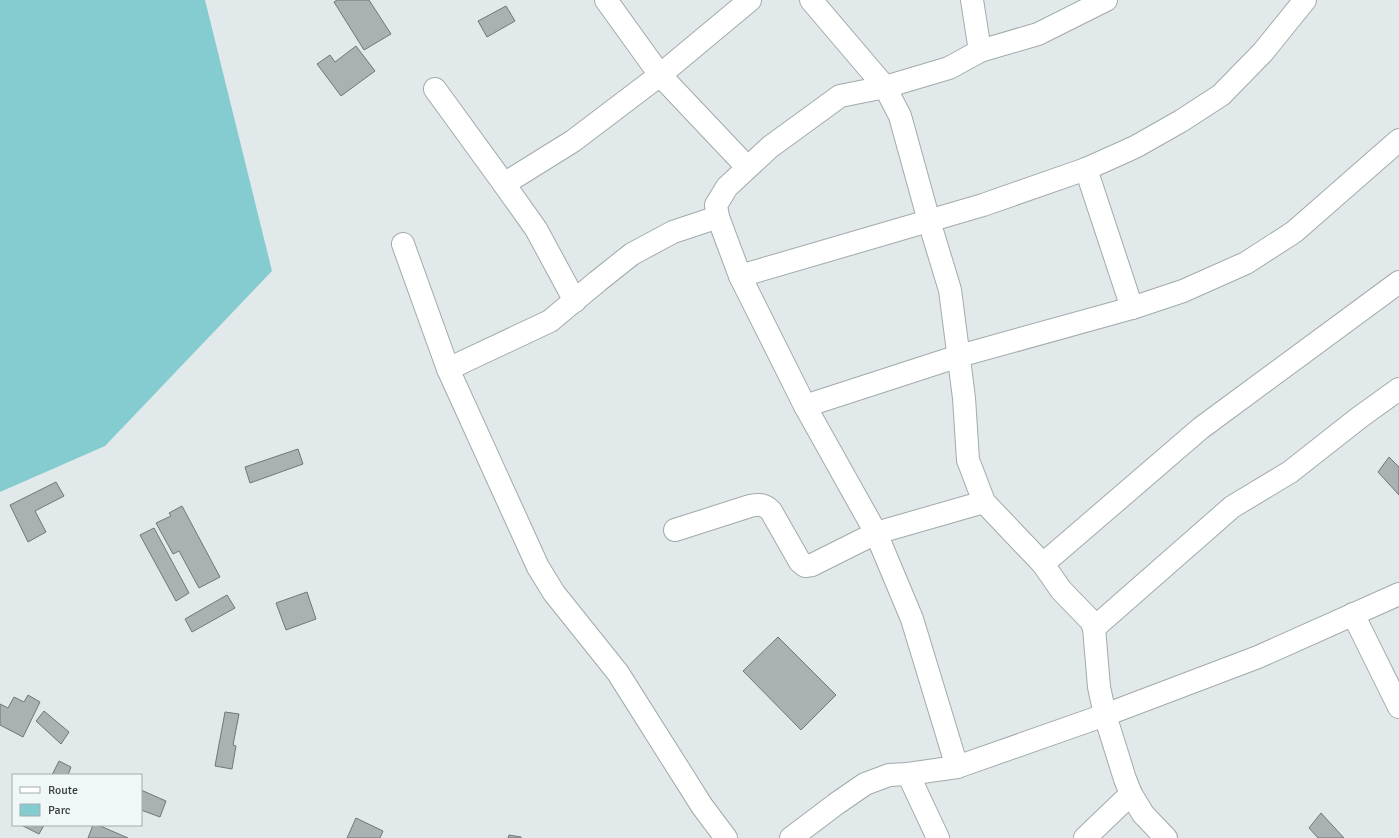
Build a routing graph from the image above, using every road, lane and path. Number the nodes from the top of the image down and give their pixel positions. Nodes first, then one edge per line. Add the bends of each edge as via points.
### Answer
1 (606, 0) edge
2 (750, 0) edge
3 (811, 0) edge
4 (972, 0) edge
5 (1106, 0) edge
6 (1305, 0) edge
7 (980, 51) junction
8 (660, 75) junction
9 (885, 87) junction
10 (435, 90) dead end
11 (1399, 140) edge
12 (747, 167) junction
13 (1086, 169) junction
14 (504, 184) junction
15 (718, 216) junction
16 (930, 221) junction
17 (403, 244) dead end
18 (740, 276) junction
19 (1399, 282) edge
20 (575, 301) junction
21 (1132, 308) junction
22 (959, 356) junction
23 (448, 369) junction
24 (1399, 389) edge
25 (805, 406) junction
26 (984, 502) junction
27 (675, 530) dead end
28 (876, 533) junction
29 (1042, 564) junction
30 (1399, 594) edge
31 (1353, 614) junction
32 (1094, 628) junction
33 (1399, 707) edge
34 (1105, 716) junction
35 (957, 767) junction
36 (908, 774) junction
37 (1131, 794) junction
38 (726, 838) edge
39 (791, 838) edge
40 (938, 838) edge
41 (1085, 838) edge
42 (1166, 838) edge

1 - 8 street
2 - 8 street
3 - 9 street
4 - 7 street
5 - 7 street via 1038,34
6 - 13 street via 1263,52 1221,95 1135,147
7 - 9 street via 949,68
8 - 12 street
8 - 14 street via 573,141
9 - 12 street via 840,96
9 - 16 street via 900,116
10 - 14 street
11 - 21 street via 1294,232 1246,263 1183,291
12 - 15 street via 726,187 716,205
13 - 16 street
13 - 21 street
14 - 20 street via 536,229
15 - 18 street
15 - 20 street via 673,232 632,254
16 - 18 street
16 - 22 street via 950,290
17 - 23 street
18 - 25 street
19 - 29 street via 1201,428
20 - 23 street via 550,321
21 - 22 street
22 - 25 street
22 - 26 street via 968,460
23 - 38 street via 538,567 554,593 618,673 702,806
24 - 32 street via 1290,472 1232,507
25 - 28 street
26 - 28 street
26 - 29 street
27 - 28 street via 750,506 767,506 800,562 805,566 812,565
28 - 35 street via 912,619
29 - 32 street via 1061,590 1091,621
30 - 31 street
31 - 33 street
31 - 34 street via 1258,657
32 - 34 street via 1099,687
34 - 35 street
34 - 37 street
35 - 36 street
36 - 39 street via 889,775 865,784
36 - 40 street
37 - 41 street
37 - 42 street via 1143,814

